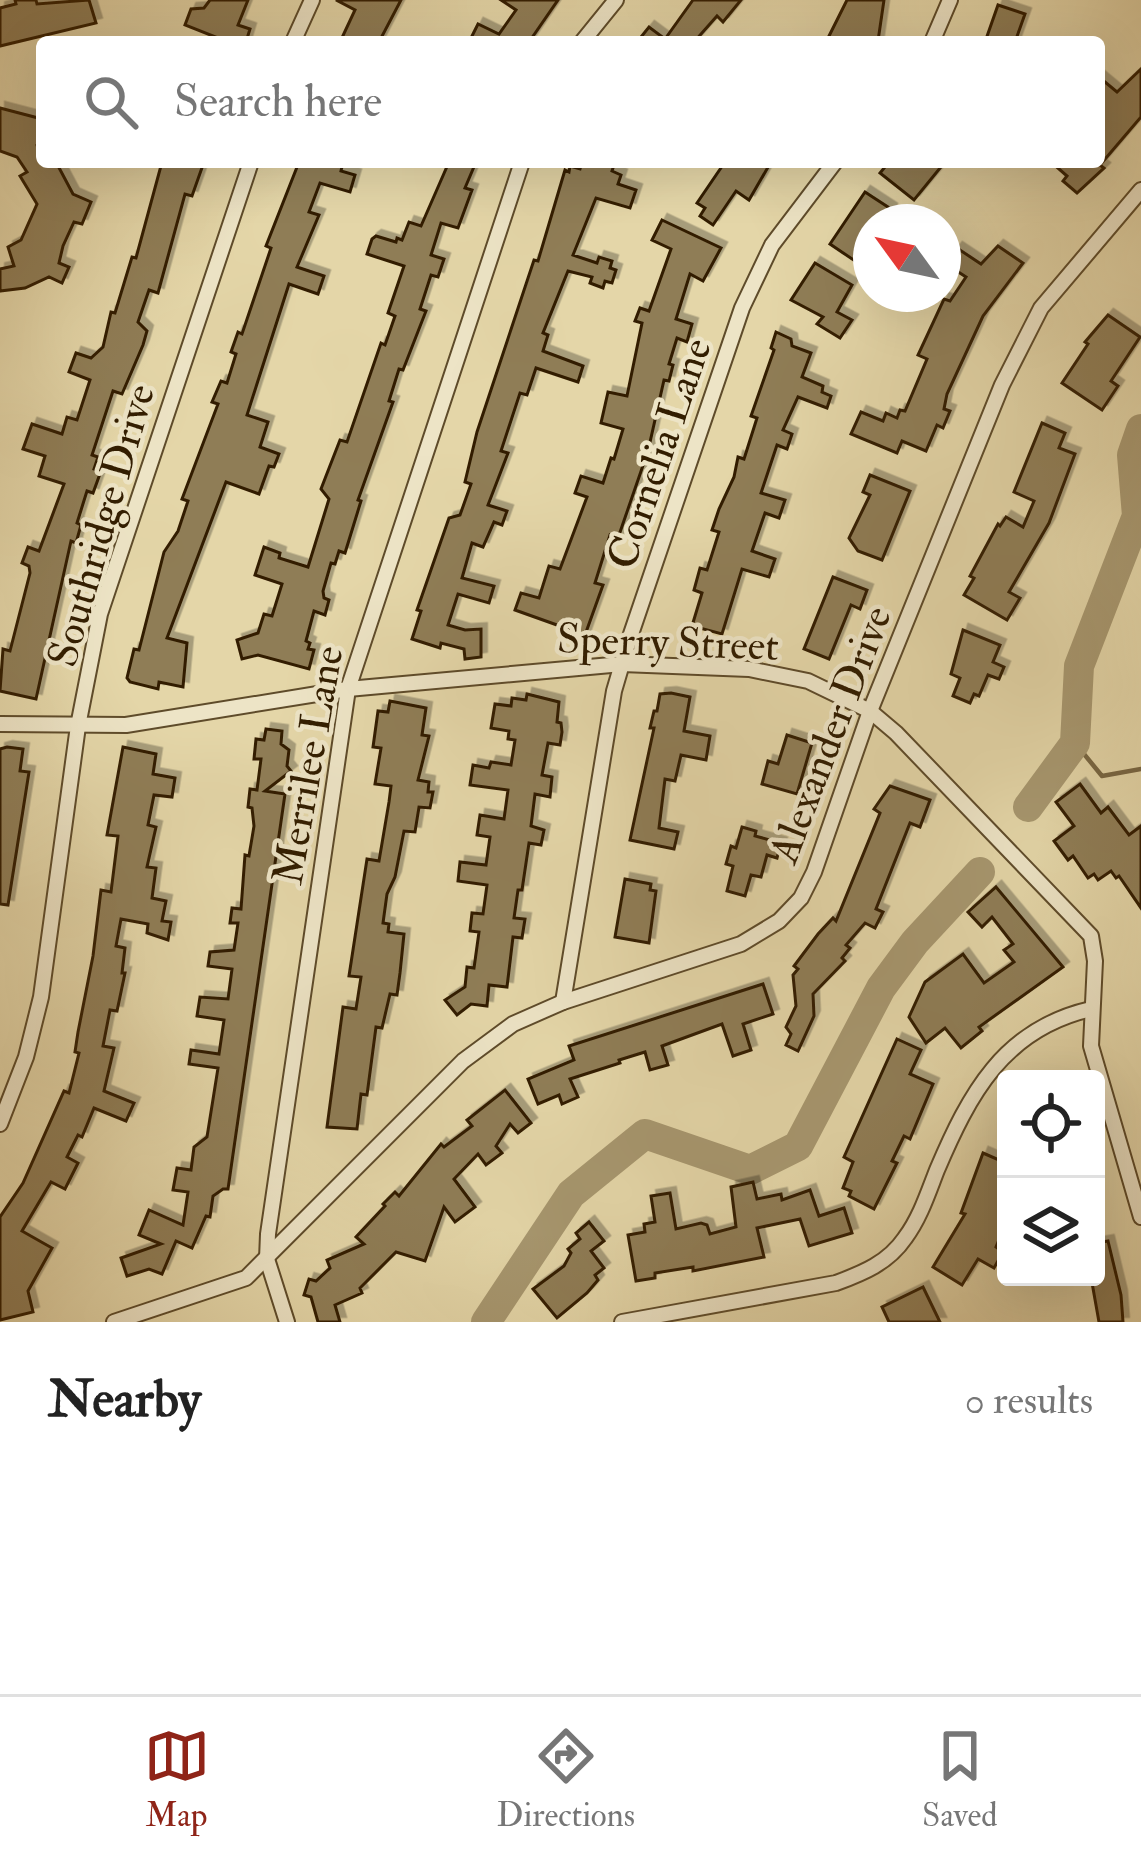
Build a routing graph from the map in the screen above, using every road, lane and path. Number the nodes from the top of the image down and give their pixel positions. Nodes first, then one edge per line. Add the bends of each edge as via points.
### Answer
1 (312, 0) edge
2 (616, 0) edge
3 (950, 0) edge
4 (295, 36) edge
5 (587, 36) edge
6 (935, 36) edge
7 (249, 168) edge
8 (520, 168) edge
9 (830, 168) edge
10 (1141, 190) edge
11 (622, 664) junction
12 (348, 689) junction
13 (869, 711) junction
14 (0, 724) edge
15 (78, 726) junction
16 (562, 1002) junction
17 (1091, 1009) junction
18 (0, 1124) edge
19 (1141, 1216) edge
20 (267, 1258) junction
21 (113, 1322) edge
22 (287, 1322) edge
23 (622, 1322) edge

1 - 4 street
2 - 5 street
3 - 6 street
7 - 15 street, Southridge Drive via 100,614
8 - 12 street, Merrilee Lane
9 - 11 street, Cornelia Lane via 772,245 742,308
10 - 13 street, Alexander Drive via 1041,308
11 - 12 street, Sperry Street
11 - 13 street, Sperry Street via 776,674
11 - 16 street, Cornelia Lane
12 - 15 street, Sperry Street
12 - 20 street, Merrilee Lane
13 - 16 street, Alexander Drive via 814,872 779,922 741,944
13 - 17 street, Sperry Street via 1091,936
14 - 15 street, Sperry Street
15 - 18 street, Southridge Drive via 41,997
16 - 20 street, Alexander Drive via 513,1024 463,1061
17 - 19 street, Sperry Street via 1091,1046
17 - 23 street via 1026,1040 976,1086 905,1239 868,1271
20 - 21 street, Alexander Drive via 214,1291
20 - 22 street

